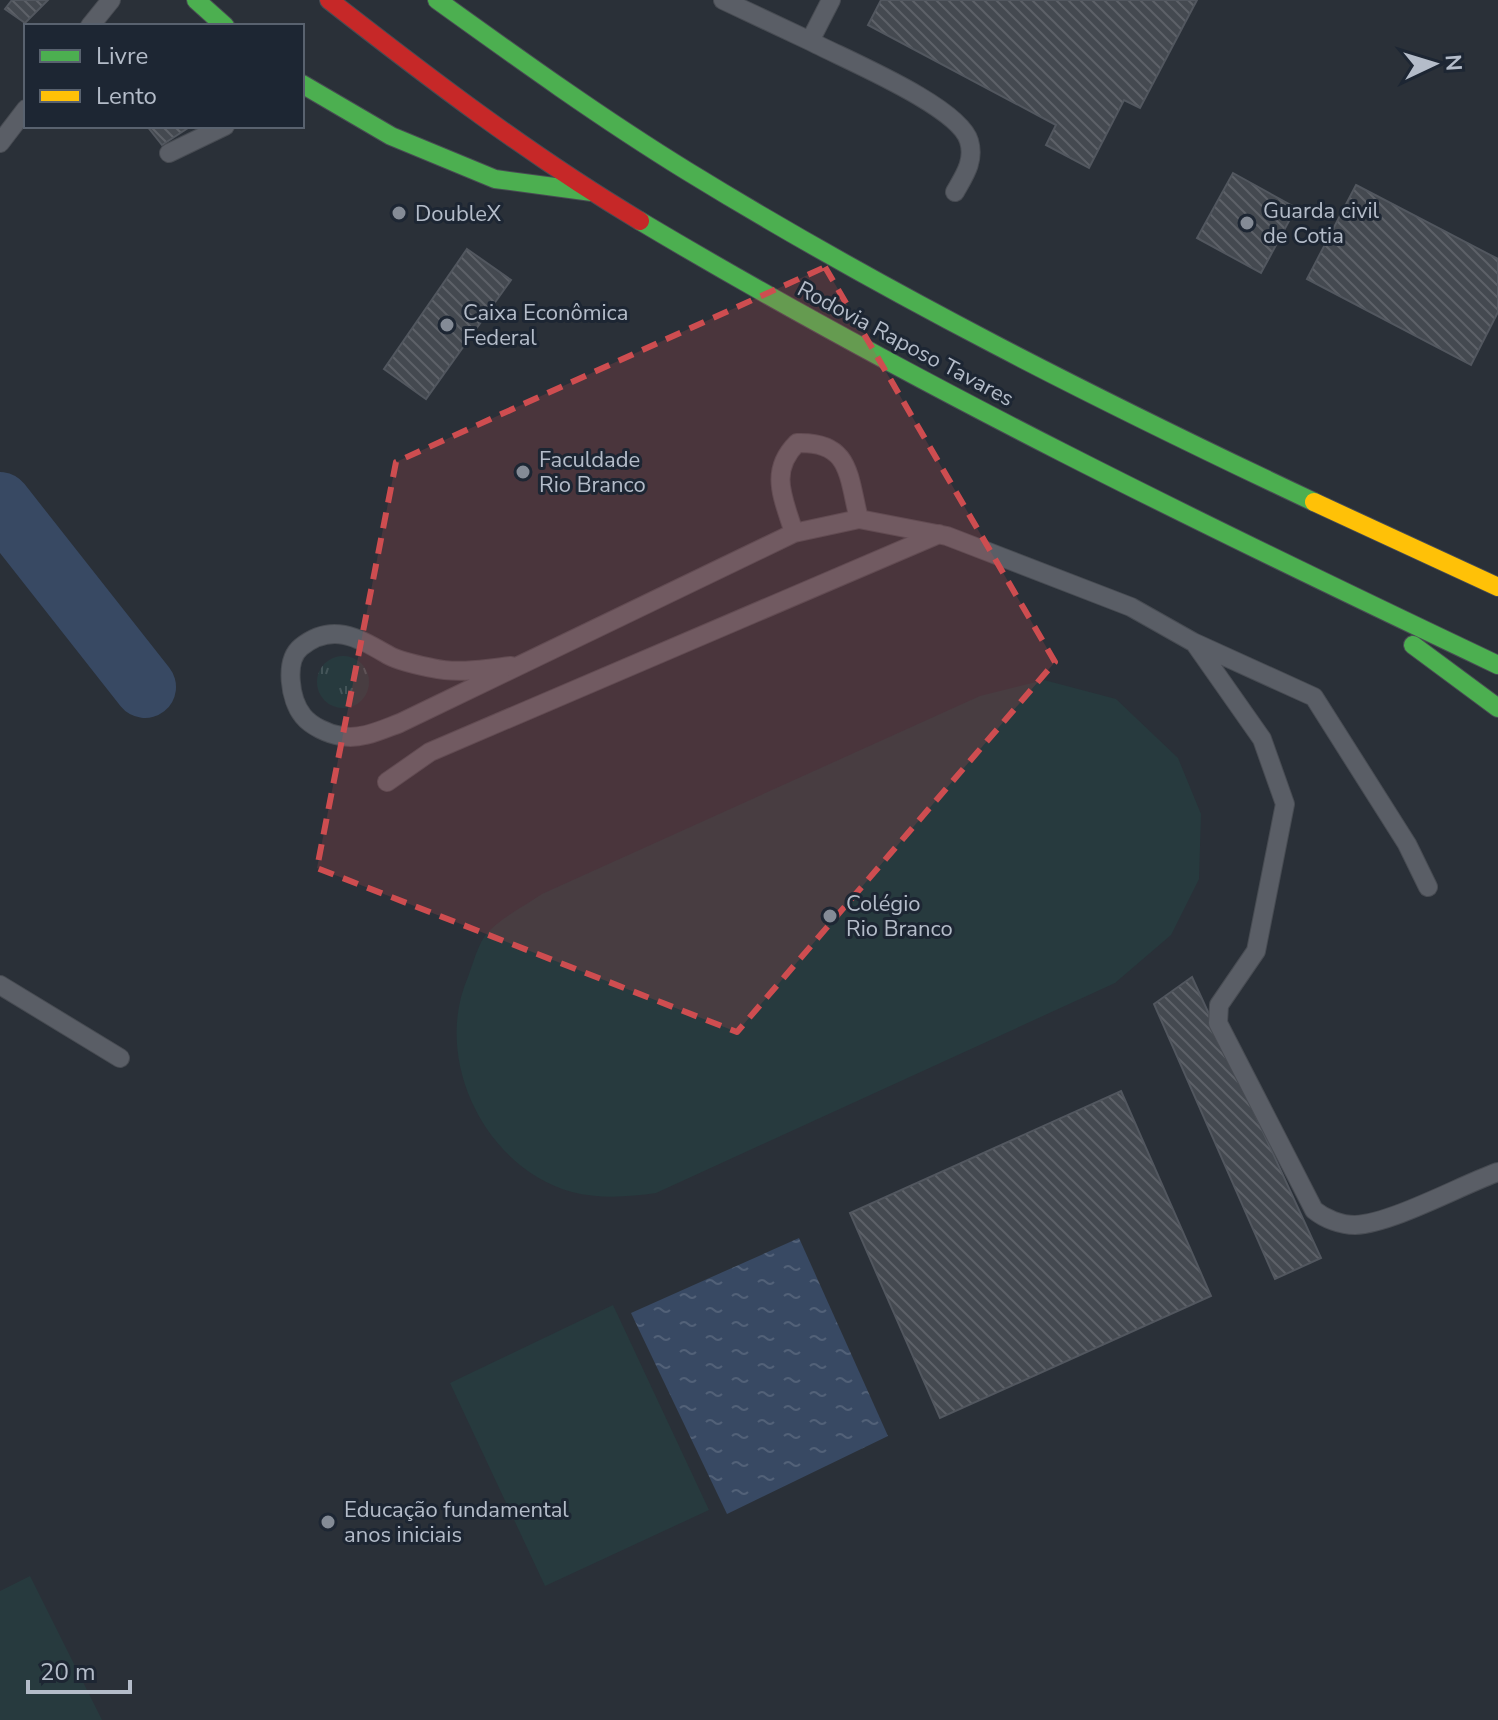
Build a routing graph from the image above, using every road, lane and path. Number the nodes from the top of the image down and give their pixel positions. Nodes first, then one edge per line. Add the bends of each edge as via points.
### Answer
1 (111, 0) edge
2 (196, 0) edge
3 (329, 0) edge
4 (437, 0) edge
5 (723, 0) edge
6 (831, 0) edge
7 (92, 24) edge
8 (223, 24) edge
9 (810, 41) junction
10 (311, 97) edge
11 (24, 112) edge
12 (221, 128) edge
13 (0, 143) edge
14 (169, 153) dead end
15 (592, 192) junction
16 (955, 192) dead end
17 (859, 519) junction
18 (794, 533) junction
19 (939, 534) junction
20 (1324, 580) junction
21 (1498, 587) edge
22 (1193, 642) junction
23 (1498, 665) edge
24 (511, 666) junction
25 (1498, 708) edge
26 (387, 782) dead end
27 (1428, 887) dead end
28 (0, 985) edge
29 (120, 1058) dead end
30 (1498, 1172) edge

1 - 7 lane
2 - 8 main road
3 - 15 main road, Rodovia Raposo Tavares
4 - 21 main road, Rodovia Raposo Tavares via 747,206 927,308 1282,489
5 - 9 lane
6 - 9 lane
9 - 16 lane via 937,106 960,126 969,140 971,162
10 - 15 main road via 495,179
11 - 13 lane
12 - 14 lane
15 - 20 main road, Rodovia Raposo Tavares via 771,299 1161,505
17 - 18 lane
17 - 18 lane via 845,461 820,442 797,443 783,457 779,483
17 - 19 lane
18 - 24 lane
19 - 22 lane via 1131,607
19 - 26 lane via 430,752
20 - 23 main road, Rodovia Raposo Tavares
20 - 25 main road
22 - 27 lane via 1314,697 1407,844
22 - 30 lane via 1262,739 1285,804 1256,951 1219,1005 1218,1023 1314,1210 1355,1225
24 - 24 lane via 435,669 393,657 343,633 317,636 297,650 291,676 303,715 321,729 353,737 400,723
28 - 29 lane

